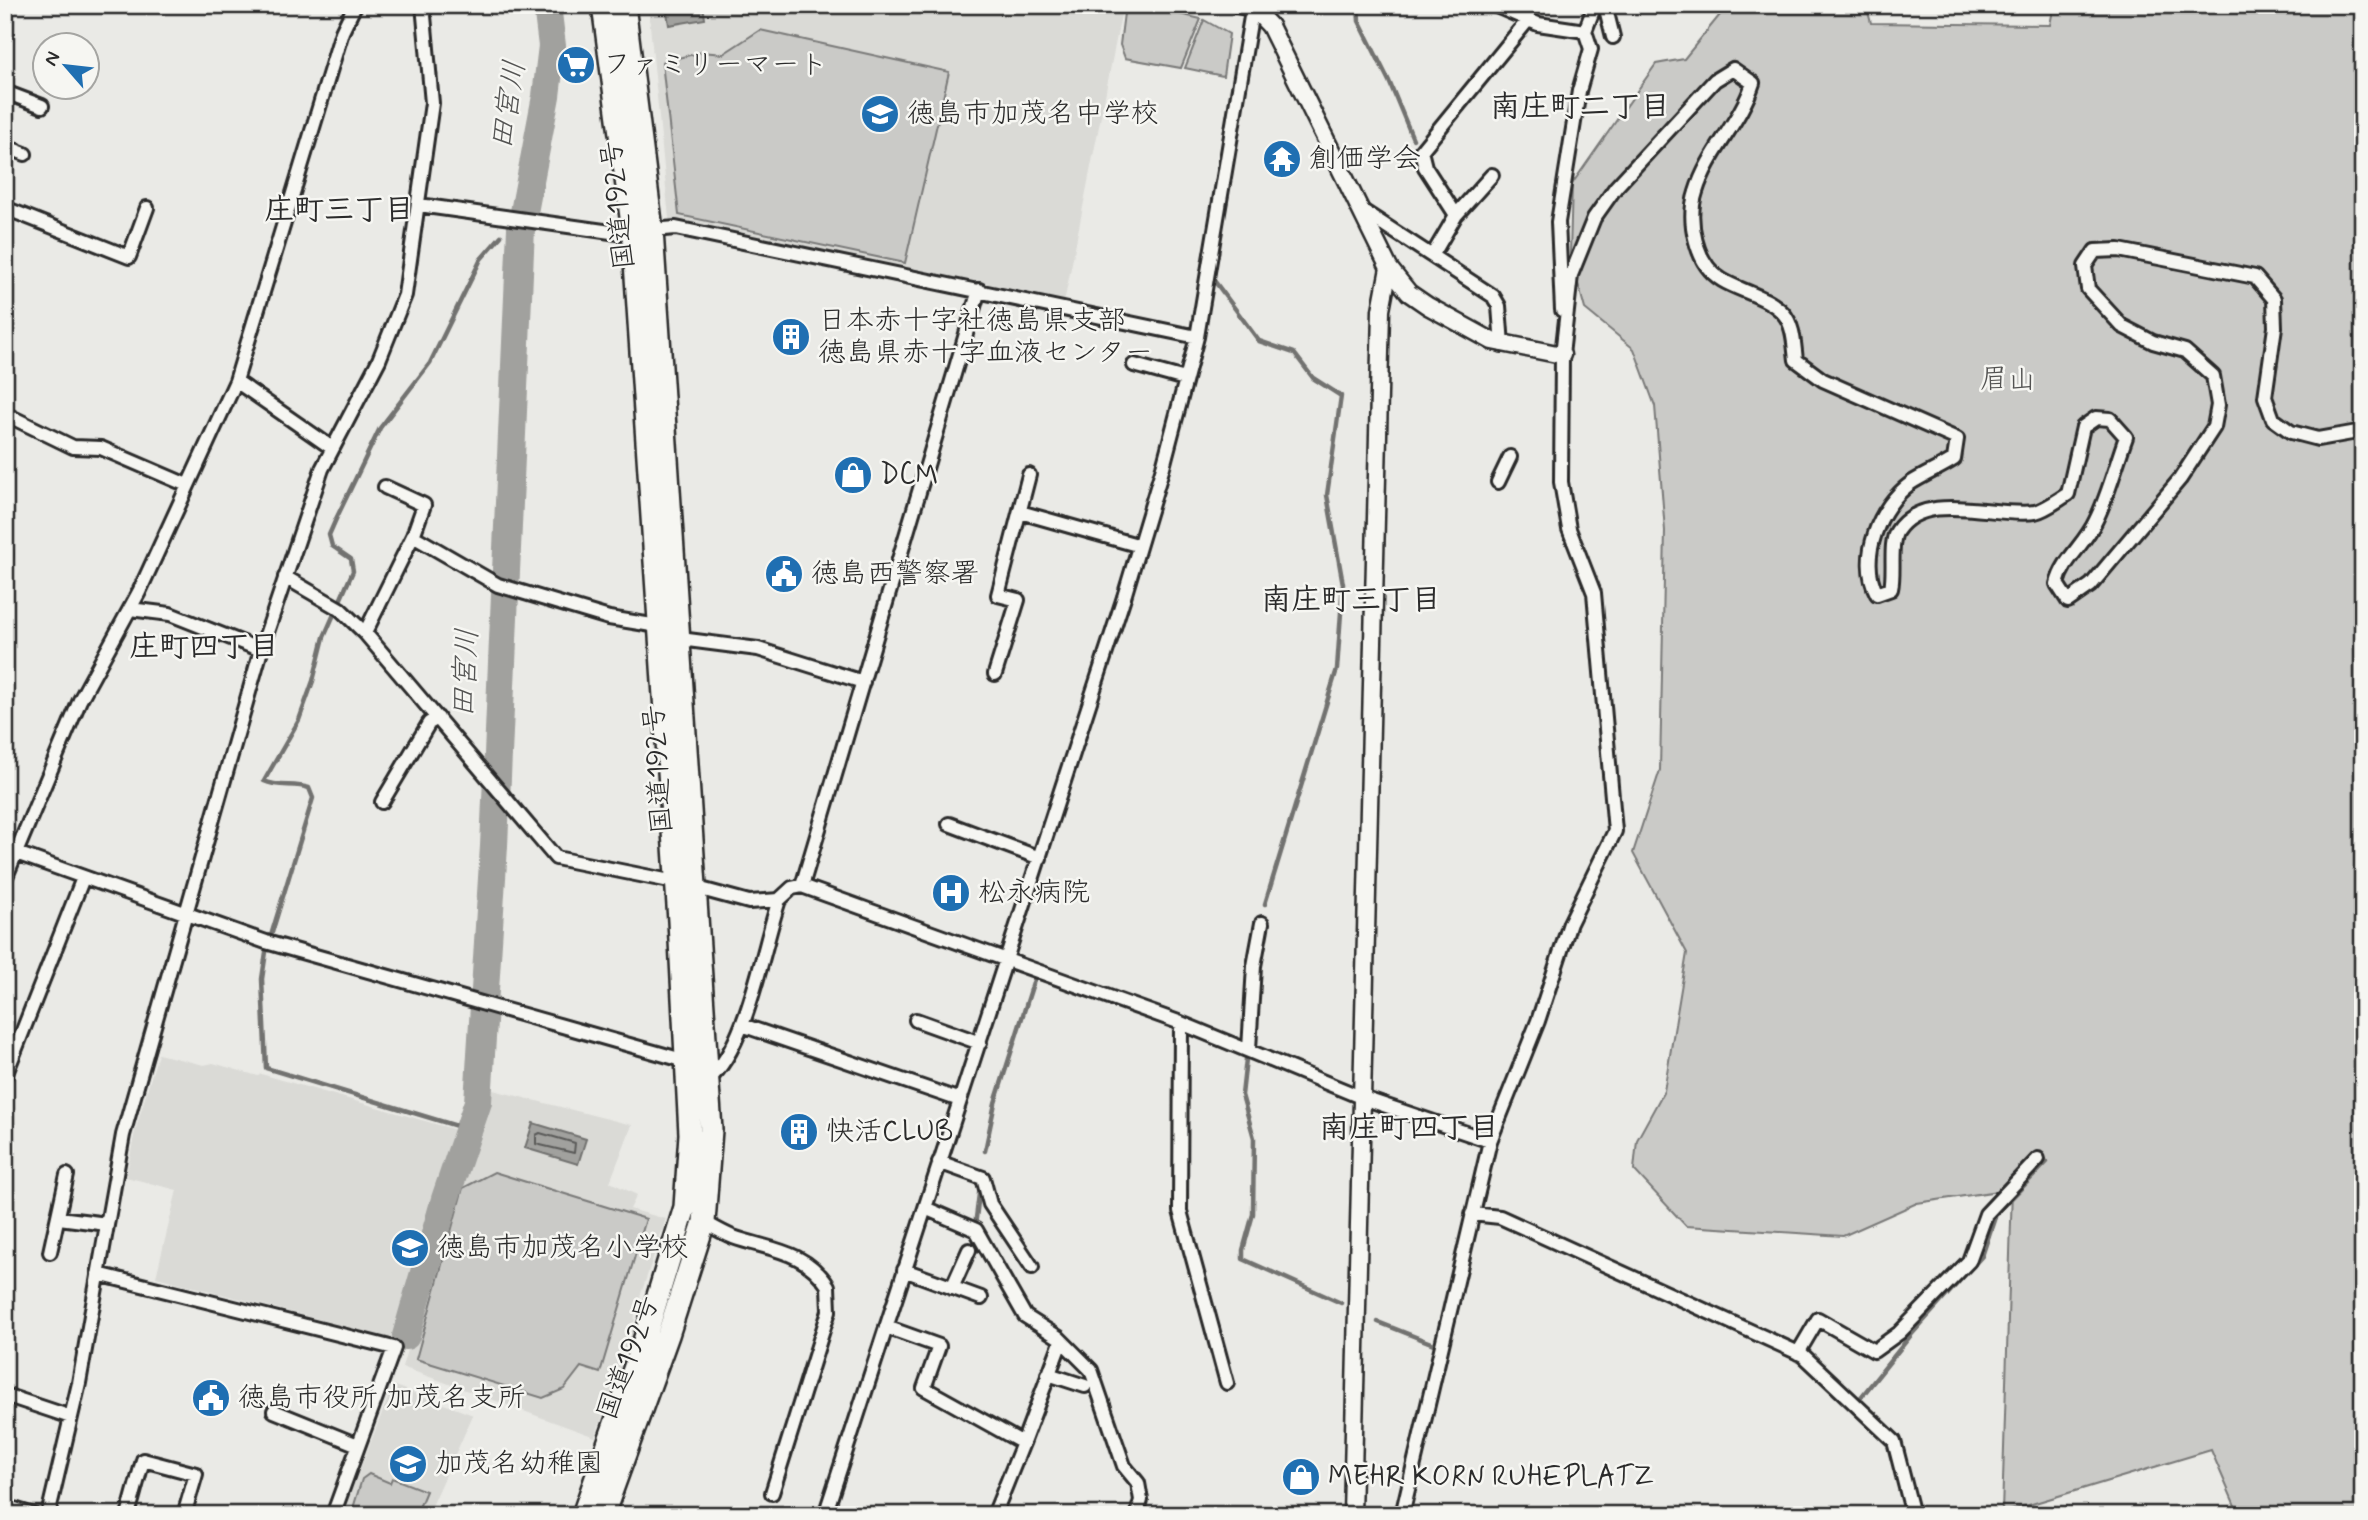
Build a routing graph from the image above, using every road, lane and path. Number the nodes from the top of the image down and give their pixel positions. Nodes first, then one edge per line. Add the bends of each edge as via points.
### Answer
1 (355, 5) edge
2 (423, 5) edge
3 (603, 5) edge
4 (624, 5) edge
5 (1494, 5) edge
6 (1595, 5) edge
7 (1605, 5) edge
8 (1248, 6) edge
9 (1528, 20) junction
10 (1586, 31) junction
11 (1613, 37) dead end
12 (5, 92) edge
13 (42, 106) dead end
14 (5, 146) edge
15 (25, 155) dead end
16 (1492, 175) dead end
17 (419, 205) junction
18 (5, 208) edge
19 (148, 208) dead end
20 (1360, 209) junction
21 (1456, 215) junction
22 (642, 231) junction
23 (1432, 256) junction
24 (1389, 268) junction
25 (979, 290) junction
26 (1565, 334) junction
27 (1197, 337) junction
28 (1502, 345) junction
29 (1562, 355) junction
30 (1134, 365) dead end
31 (1185, 379) junction
32 (236, 381) junction
33 (5, 414) edge
34 (2363, 431) edge
35 (332, 448) junction
36 (1510, 457) dead end
37 (1029, 475) dead end
38 (1497, 482) dead end
39 (187, 485) junction
40 (386, 487) dead end
41 (1020, 512) junction
42 (413, 536) junction
43 (1137, 545) junction
44 (285, 577) junction
45 (130, 609) junction
46 (657, 626) junction
47 (365, 633) junction
48 (680, 639) junction
49 (261, 650) junction
50 (995, 674) dead end
51 (863, 682) junction
52 (438, 718) junction
53 (382, 802) dead end
54 (949, 824) dead end
55 (10, 851) edge
56 (1040, 858) junction
57 (83, 878) junction
58 (5, 879) edge
59 (675, 882) junction
60 (802, 886) junction
61 (696, 890) junction
62 (779, 900) junction
63 (184, 914) junction
64 (1262, 923) dead end
65 (1007, 959) junction
66 (916, 1020) dead end
67 (1181, 1023) junction
68 (742, 1025) junction
69 (980, 1042) junction
70 (1249, 1049) junction
71 (686, 1061) junction
72 (5, 1076) edge
73 (708, 1080) junction
74 (1363, 1098) junction
75 (960, 1100) junction
76 (1490, 1141) junction
77 (2038, 1159) dead end
78 (940, 1162) junction
79 (66, 1175) dead end
80 (925, 1208) junction
81 (1472, 1213) junction
82 (60, 1218) junction
83 (704, 1222) junction
84 (107, 1224) junction
85 (969, 1250) dead end
86 (50, 1252) dead end
87 (1032, 1267) dead end
88 (904, 1270) junction
89 (98, 1274) junction
90 (953, 1288) junction
91 (981, 1298) dead end
92 (886, 1327) junction
93 (1061, 1342) junction
94 (1798, 1353) junction
95 (1048, 1374) junction
96 (1227, 1382) dead end
97 (1084, 1386) dead end
98 (5, 1395) edge
99 (274, 1411) dead end
100 (71, 1417) junction
101 (1023, 1443) junction
102 (358, 1445) junction
103 (772, 1493) dead end
104 (5, 1506) edge
105 (34, 1515) edge
106 (48, 1515) edge
107 (128, 1515) edge
108 (184, 1515) edge
109 (333, 1515) edge
110 (583, 1515) edge
111 (603, 1515) edge
112 (824, 1515) edge
113 (994, 1515) edge
114 (1137, 1515) edge
115 (1352, 1515) edge
116 (1402, 1515) edge
117 (1913, 1515) edge

1 - 32 street via 342,32
2 - 17 street via 432,103
3 - 22 highway, 国道192号
4 - 22 highway, 国道192号
5 - 9 street
6 - 10 street
7 - 11 street
8 - 20 street via 1270,26
8 - 27 street
9 - 10 street
9 - 21 street via 1421,151 1425,167
10 - 26 street via 1591,49 1579,91 1558,222
12 - 13 street
14 - 15 street
16 - 21 street
17 - 22 street via 522,221
17 - 35 street via 405,295 380,360
18 - 19 street via 130,257
20 - 23 street
20 - 24 street
21 - 23 street
22 - 25 street via 676,228
22 - 46 highway, 国道192号
22 - 48 highway, 国道192号
23 - 28 street via 1493,296 1499,306
24 - 28 street via 1409,293 1428,306
24 - 74 street via 1381,310
25 - 27 street
25 - 51 street
26 - 29 street
26 - 34 street via 1571,275 1594,218 1634,166 1714,80 1733,69 1753,83 1695,194 1691,221 1700,253 1719,279 1783,313 1793,333 1796,360 1823,380 1957,439 1954,459 1909,485 1882,514 1869,558 1869,578 1877,594 1891,589 1896,532 1911,519 1946,506 2037,512 2067,494 2083,427 2096,418 2110,419 2126,437 2097,519 2079,551 2061,565 2057,584 2068,601 2091,585 2146,522 2214,427 2218,405 2213,376 2185,351 2122,326 2088,289 2085,266 2095,251 2119,250 2255,277 2274,299 2275,327 2265,397 2273,419 2291,432 2318,439
27 - 31 street
28 - 29 street
29 - 76 street via 1560,482 1569,529 1594,593 1615,831 1570,923 1538,1021
30 - 31 street
31 - 43 street
32 - 35 street
32 - 39 street
33 - 39 street via 72,447 101,448
35 - 44 street
36 - 38 street
37 - 41 street
39 - 45 street
40 - 42 street via 424,505
41 - 43 street
41 - 50 street via 998,595 1018,600
42 - 46 street via 503,587 608,618
42 - 47 street
43 - 56 street
44 - 47 street via 338,607
44 - 49 street
45 - 49 street via 170,614
45 - 55 street via 80,700
46 - 59 highway, 国道192号
47 - 52 street
48 - 51 street via 758,649
48 - 61 highway, 国道192号
49 - 63 street
51 - 60 street
52 - 53 street via 429,723
52 - 59 street via 556,858
54 - 56 street
55 - 57 street
55 - 58 street
56 - 65 street
57 - 63 street
57 - 72 street
59 - 61 street
59 - 71 highway, 国道192号
60 - 62 street
60 - 65 street
61 - 62 street via 750,902
61 - 73 highway, 国道192号
62 - 68 street
63 - 71 street via 270,943
63 - 84 street via 123,1135
64 - 70 street via 1254,966
65 - 67 street
65 - 69 street
66 - 69 street
67 - 70 street
67 - 96 street via 1180,1211
68 - 73 street via 723,1068
68 - 75 street
69 - 75 street
70 - 74 street
71 - 110 highway, 国道192号 via 690,1134 685,1207
73 - 83 highway, 国道192号 via 710,1167
74 - 76 street
74 - 115 street
75 - 78 street
76 - 81 street
77 - 94 street via 1986,1214 1969,1261 1899,1334 1874,1351 1818,1319
78 - 80 street
78 - 87 street via 983,1178 990,1204
79 - 82 street
80 - 88 street
80 - 93 street via 976,1230 1025,1316
81 - 94 street via 1500,1217
81 - 116 street
82 - 84 street
82 - 86 street
83 - 103 street via 807,1261 828,1286 829,1311
83 - 111 highway, 国道192号
84 - 89 street
85 - 90 street
88 - 90 street
88 - 92 street
89 - 100 street
89 - 102 street via 394,1348
90 - 91 street
92 - 101 street via 939,1346 924,1388
92 - 112 street
93 - 95 street
93 - 114 street via 1091,1370 1124,1466 1138,1482 1141,1500
94 - 117 street via 1894,1441
95 - 97 street
95 - 101 street
98 - 100 street
99 - 102 street
100 - 106 street
101 - 113 street
102 - 109 street
104 - 105 street
107 - 108 street via 143,1460 196,1474

